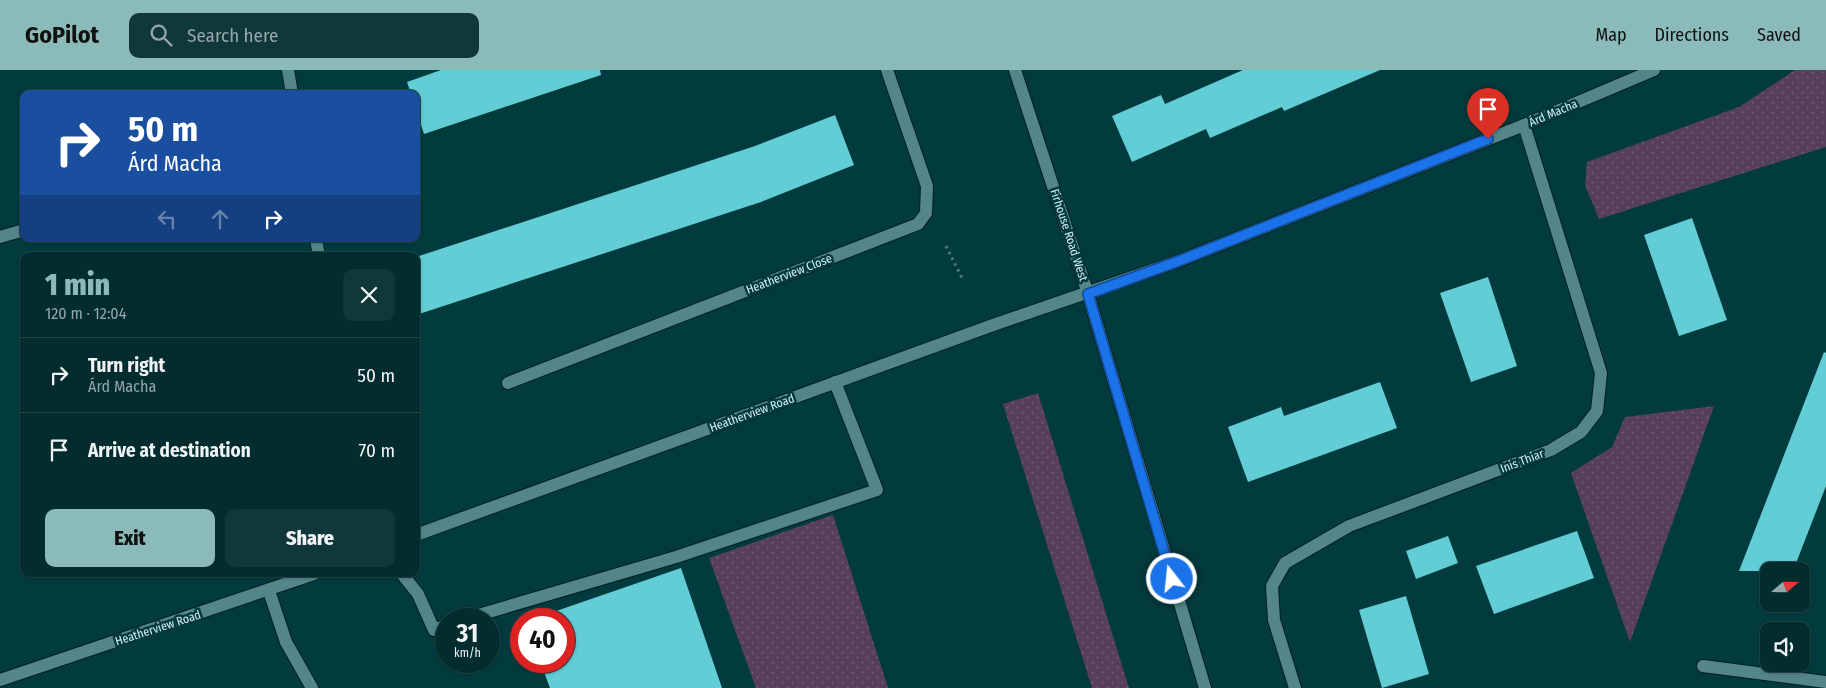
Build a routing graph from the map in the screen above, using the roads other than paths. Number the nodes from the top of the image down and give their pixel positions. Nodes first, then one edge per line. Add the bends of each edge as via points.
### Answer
1 (288, 70) edge
2 (887, 70) edge
3 (1015, 70) edge
4 (1654, 70) edge
5 (291, 90) edge
6 (1524, 125) junction
7 (20, 231) edge
8 (0, 237) edge
9 (1088, 294) junction
10 (835, 382) junction
11 (508, 383) dead end
12 (420, 534) edge
13 (306, 577) edge
14 (404, 577) edge
15 (269, 591) junction
16 (500, 609) edge
17 (435, 630) edge
18 (1703, 666) dead end
19 (0, 680) edge
20 (1826, 682) edge
21 (312, 688) edge
22 (1205, 688) edge
23 (1295, 688) edge

1 - 5 street
2 - 11 street, Heatherview Close via 927,186 926,213 918,224
3 - 9 street, Firhouse Road West
4 - 6 street, Árd Macha
6 - 9 street, Árd Macha
6 - 23 street, Inis Thiar via 1601,373 1597,411 1581,432 1550,450 1349,526 1285,563 1272,586 1274,620
7 - 8 street
9 - 10 street, Heatherview Road
9 - 22 street, Firhouse Road West
10 - 12 street, Heatherview Road
10 - 16 street via 877,490 676,557
13 - 15 street, Heatherview Road
14 - 17 street via 418,594
15 - 19 street, Heatherview Road
15 - 21 street via 286,642
18 - 20 street

